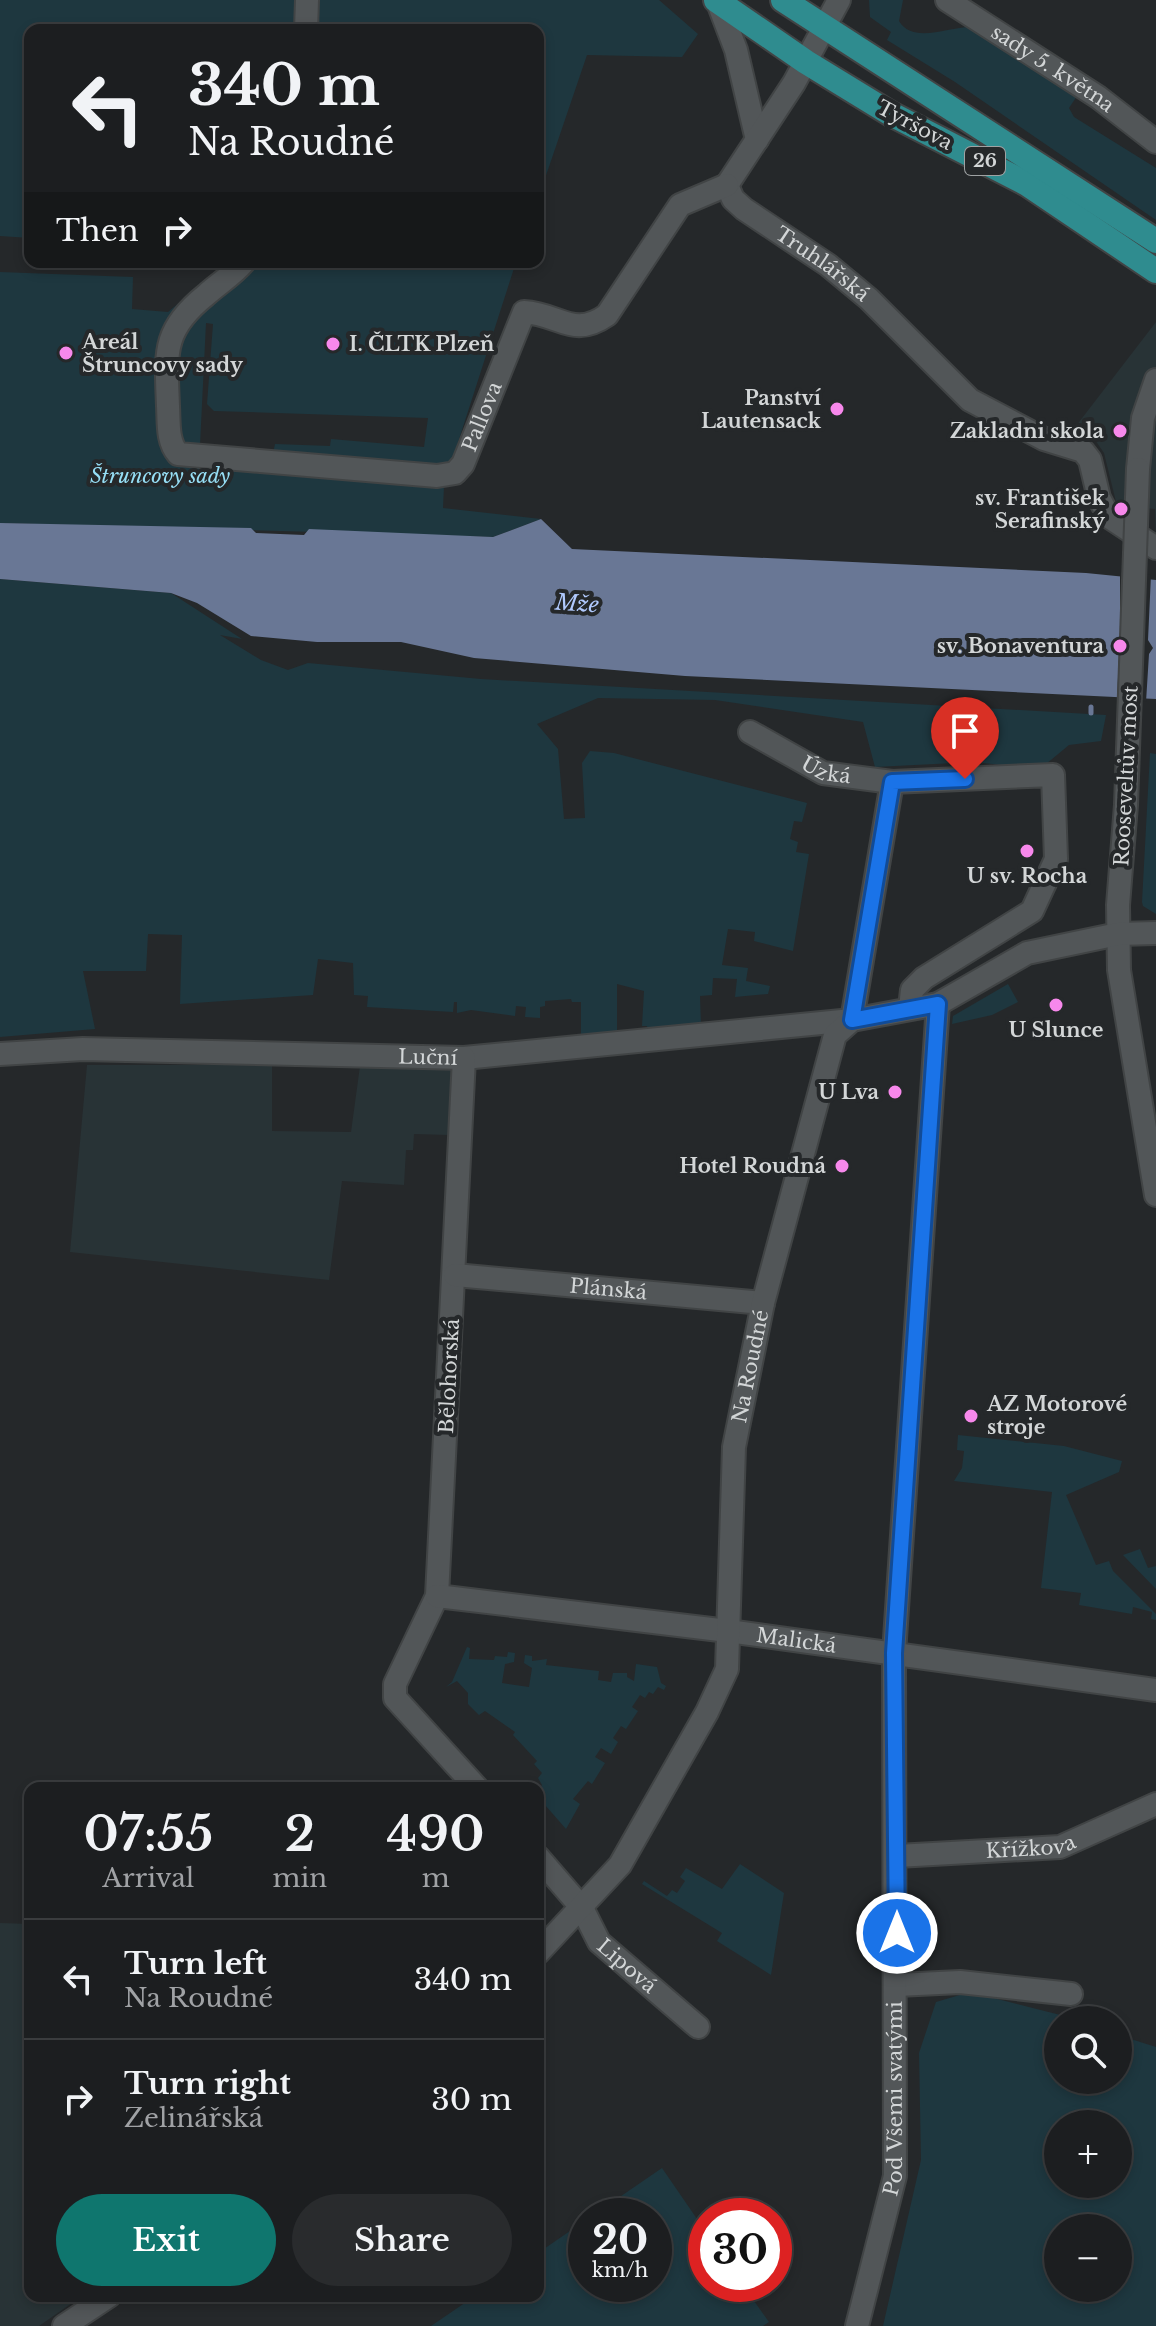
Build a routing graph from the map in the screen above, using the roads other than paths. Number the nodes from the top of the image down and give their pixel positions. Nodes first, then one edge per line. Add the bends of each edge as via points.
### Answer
1 (307, 0) edge
2 (716, 0) edge
3 (783, 0) edge
4 (839, 0) edge
5 (947, 0) edge
6 (306, 24) edge
7 (824, 28) junction
8 (806, 62) junction
9 (757, 140) junction
10 (1156, 142) edge
11 (727, 185) junction
12 (1156, 241) edge
13 (237, 268) edge
14 (1156, 271) edge
15 (1156, 380) edge
16 (1156, 548) edge
17 (750, 732) dead end
18 (892, 782) junction
19 (1156, 933) edge
20 (1118, 934) junction
21 (938, 1004) junction
22 (910, 1008) junction
23 (852, 1020) junction
24 (0, 1054) edge
25 (464, 1058) junction
26 (1156, 1195) edge
27 (455, 1275) junction
28 (763, 1303) junction
29 (437, 1596) junction
30 (728, 1631) junction
31 (894, 1653) junction
32 (1156, 1690) edge
33 (472, 1782) edge
34 (1156, 1804) edge
35 (897, 1856) junction
36 (544, 1864) edge
37 (582, 1908) junction
38 (544, 1947) edge
39 (897, 1985) junction
40 (1071, 1994) dead end
41 (698, 2027) dead end
42 (100, 2302) edge
43 (64, 2326) edge
44 (857, 2326) edge

1 - 6 street
2 - 8 main road, Tyršova / 26
2 - 9 street, Tyršova via 736,50
3 - 7 main road, Tyršova / 26
4 - 7 street
5 - 10 street, sady 5. května via 1098,97
7 - 8 street
7 - 12 main road, Tyršova / 26
8 - 9 street
8 - 14 main road, Tyršova / 26 via 891,114 1027,184
9 - 11 street
11 - 13 street, Pallova via 680,205 607,315 592,326 576,327 524,312 455,473 437,476 178,454 169,417 172,332 189,308
11 - 16 street, Truhlářská via 744,209 869,299 970,400 1044,439 1083,451 1109,517
15 - 20 street, Rooseveltův most, bridge via 1140,441
17 - 18 street, Úzká via 823,773
18 - 22 street, Úzká via 1053,775 1056,859 1043,894 1017,923 924,978 912,990
18 - 23 street
19 - 20 street
20 - 21 street via 1027,953
20 - 26 street, Rooseveltův most via 1121,985
21 - 22 street
21 - 31 street, Pod Všemi svatými
22 - 23 street
23 - 25 street, Luční
23 - 28 street, Na Roudné via 835,1035
24 - 25 street, Luční via 83,1049
25 - 27 street, Bělohorská
27 - 28 street, Plánská
27 - 29 street, Bělohorská
28 - 30 street, Na Roudné via 734,1447
29 - 30 street, Malická
29 - 33 street, Bělohorská via 395,1684 395,1698
30 - 31 street, Malická
30 - 37 street, Na Roudné via 727,1669 707,1712 620,1865
31 - 32 street, Malická
31 - 35 street, Pod Všemi svatými
34 - 35 street, Křížkova via 1060,1847
35 - 39 street, Pod Všemi svatými
36 - 37 street, Lipová
37 - 38 street, Na Roudné
37 - 41 street, Lipová via 599,1942
39 - 40 street via 960,1982
39 - 44 street, Pod Všemi svatými via 895,2176
42 - 43 street

